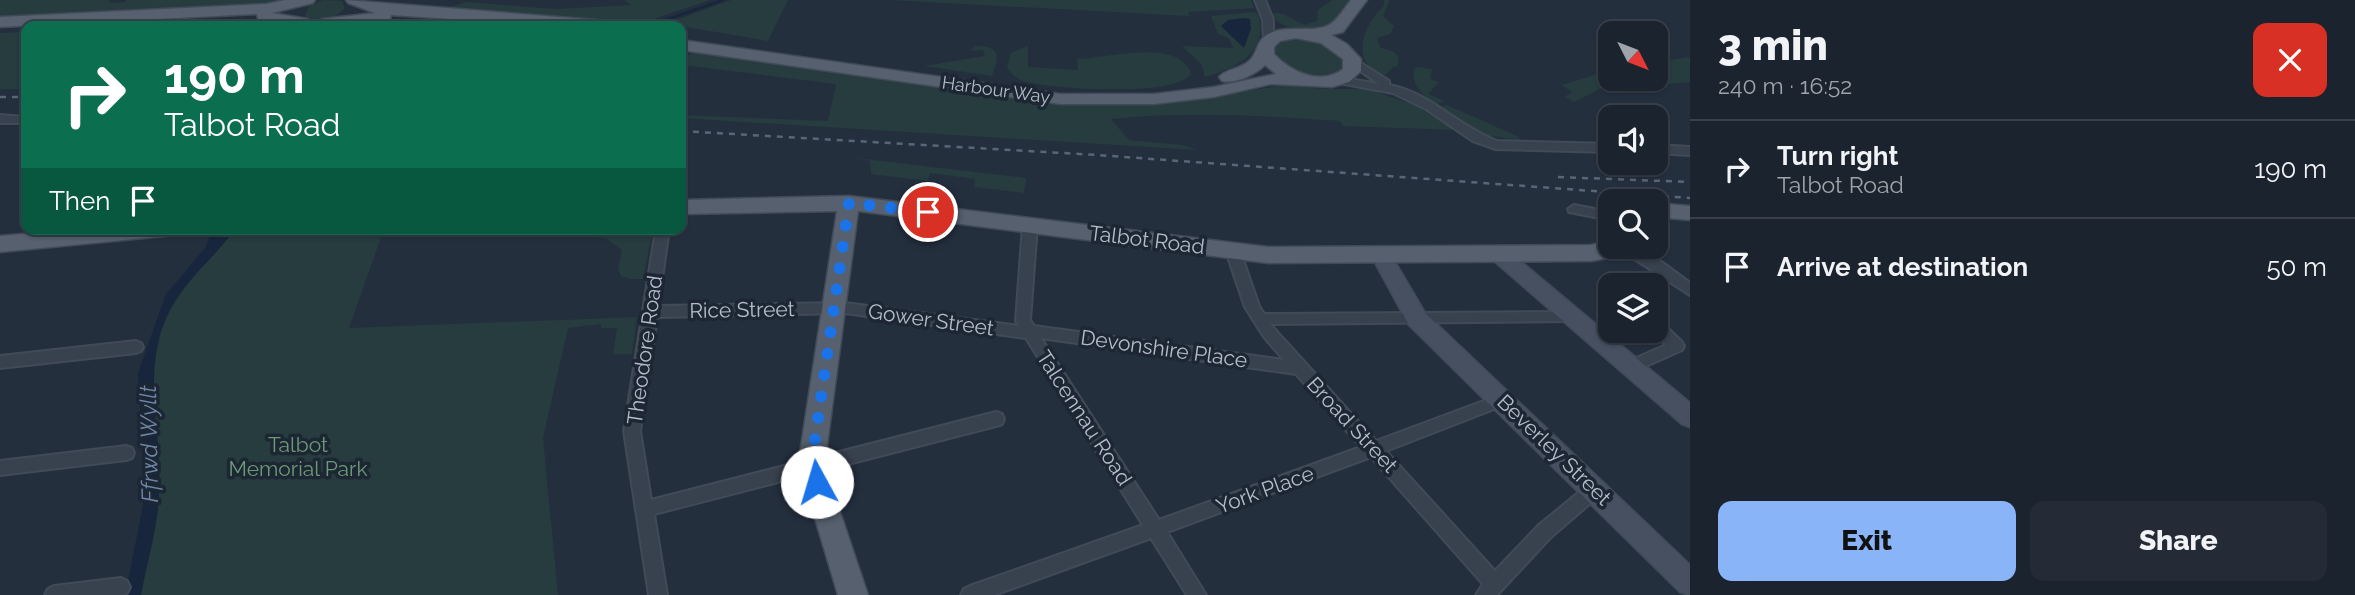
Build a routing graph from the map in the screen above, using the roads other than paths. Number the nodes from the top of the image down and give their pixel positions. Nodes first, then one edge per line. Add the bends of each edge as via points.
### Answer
1 (307, 0) edge
2 (354, 0) edge
3 (1260, 0) edge
4 (1359, 0) edge
5 (1373, 0) edge
6 (1268, 20) junction
7 (150, 21) edge
8 (289, 21) edge
9 (298, 21) edge
10 (332, 21) edge
11 (339, 21) edge
12 (454, 21) edge
13 (559, 21) edge
14 (0, 22) edge
15 (21, 27) edge
16 (0, 28) edge
17 (1304, 34) junction
18 (686, 37) edge
19 (686, 46) edge
20 (1267, 48) junction
21 (1350, 57) junction
22 (1338, 80) junction
23 (1311, 81) junction
24 (1388, 87) junction
25 (0, 119) edge
26 (21, 120) edge
27 (1598, 148) edge
28 (1668, 150) edge
29 (1690, 151) edge
30 (849, 203) junction
31 (686, 207) edge
32 (1574, 208) dead end
33 (1668, 211) edge
34 (1598, 213) edge
35 (1690, 213) edge
36 (1030, 225) junction
37 (98, 235) edge
38 (662, 235) edge
39 (0, 244) edge
40 (1233, 251) junction
41 (1598, 252) edge
42 (1381, 255) junction
43 (1500, 255) junction
44 (1647, 259) edge
45 (1690, 290) edge
46 (834, 307) junction
47 (649, 312) junction
48 (1568, 316) junction
49 (1417, 318) junction
50 (1260, 321) junction
51 (1028, 332) junction
52 (1668, 337) edge
53 (136, 347) dead end
54 (0, 362) edge
55 (1630, 367) junction
56 (1299, 368) junction
57 (1502, 400) junction
58 (1690, 417) edge
59 (996, 419) dead end
60 (1375, 450) junction
61 (126, 453) dead end
62 (814, 466) junction
63 (0, 468) edge
64 (1595, 489) junction
65 (645, 509) junction
66 (1156, 530) junction
67 (1690, 583) edge
68 (121, 587) dead end
69 (1490, 589) edge
70 (54, 595) edge
71 (658, 595) edge
72 (853, 595) edge
73 (970, 595) edge
74 (1197, 595) edge

1 - 9 main road via 293,13
1 - 14 main road via 266,9
2 - 10 main road via 351,12
2 - 13 main road via 378,9
3 - 6 street
4 - 17 main road via 1337,28
5 - 21 main road via 1350,36
6 - 17 street
6 - 20 street
7 - 8 main road via 256,16
11 - 12 main road via 387,17
15 - 16 main road
17 - 20 main road, Harbour Way via 1280,35
17 - 21 main road via 1332,42
18 - 20 main road, Harbour Way via 1090,91 1150,91 1208,83 1245,72
19 - 23 main road, Harbour Way via 1060,99 1154,99 1272,79
20 - 23 main road via 1272,64
21 - 22 main road via 1350,74
21 - 24 street
22 - 23 main road, Harbour Way
22 - 24 street
24 - 27 street via 1488,143
25 - 26 street
28 - 29 street
30 - 31 main road, Talbot Road
30 - 36 main road, Talbot Road
30 - 46 main road
32 - 34 street
33 - 35 main road
36 - 40 main road, Talbot Road
36 - 51 street, Talcennau Road via 1023,314
37 - 39 main road
38 - 47 street, Theodore Road
40 - 42 main road, Talbot Road
40 - 50 street, Broad Street via 1242,286
41 - 43 main road, Talbot Road
42 - 43 main road, Talbot Road
42 - 49 street, Beverley Street
43 - 48 street
44 - 45 street
46 - 47 street, Rice Street
46 - 51 street, Gower Street
46 - 62 main road
47 - 65 street, Theodore Road via 632,431
48 - 49 street
48 - 55 street
49 - 50 street
49 - 57 street, Beverley Street
50 - 56 street, Broad Street
51 - 56 street, Devonshire Place
51 - 66 street, Talcennau Road
52 - 55 street via 1677,346
53 - 54 street
55 - 58 street
56 - 60 street, Broad Street
57 - 60 street, York Place
57 - 64 street, Beverley Street
59 - 62 street
60 - 66 street, York Place
60 - 69 street, Broad Street
61 - 63 street
62 - 65 street
62 - 72 main road
64 - 67 street, Beverley Street
64 - 69 street via 1545,531
65 - 71 street, Theodore Road
66 - 73 street, York Place
66 - 74 street, Talcennau Road
68 - 70 street

